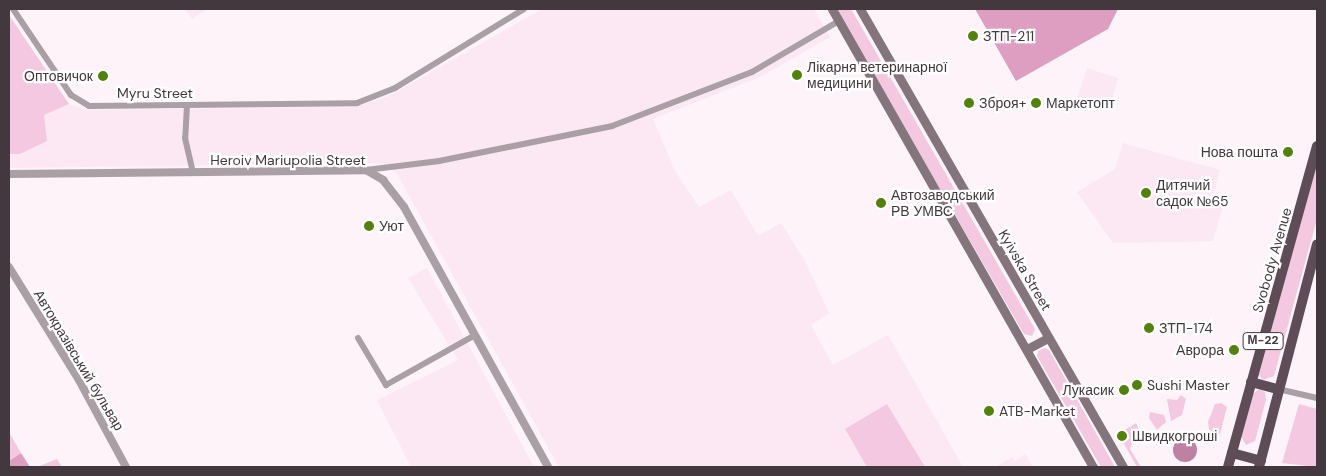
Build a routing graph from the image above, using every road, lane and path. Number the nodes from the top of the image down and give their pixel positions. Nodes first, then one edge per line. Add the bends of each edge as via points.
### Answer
1 (13, 9) edge
2 (524, 9) edge
3 (832, 9) edge
4 (860, 9) edge
5 (839, 21) junction
6 (187, 105) junction
7 (1317, 146) edge
8 (366, 170) junction
9 (193, 172) junction
10 (9, 174) edge
11 (1317, 244) edge
12 (9, 267) edge
13 (475, 335) junction
14 (358, 338) dead end
15 (1048, 338) junction
16 (1027, 349) junction
17 (1251, 382) junction
18 (1278, 389) junction
19 (1317, 398) edge
20 (1232, 452) junction
21 (1260, 464) edge
22 (126, 467) edge
23 (548, 467) edge
24 (1093, 467) edge
25 (1123, 467) edge
26 (1228, 467) edge

1 - 6 street, Myru Street via 71,95 81,103
2 - 6 street, Myru Street via 395,88 366,100 346,104
3 - 5 main road
4 - 15 main road, Kyivska Street
5 - 8 street via 752,72 612,126 466,156
5 - 16 main road
6 - 9 street via 185,138
7 - 17 highway, Svobody Avenue / М-22
8 - 9 street, Heroiv Mariupolia Street
8 - 13 street, Heroiv Mariupolia Street via 384,180 393,190
9 - 10 street, Heroiv Mariupolia Street
11 - 18 highway, М-22
12 - 22 street, Автокразівський бульвар via 79,380
13 - 14 street via 386,385
13 - 23 street, Heroiv Mariupolia Street
15 - 16 main road
15 - 25 main road, Kyivska Street
16 - 24 main road
17 - 18 highway
17 - 20 highway, Svobody Avenue / М-22
18 - 19 street
18 - 21 highway, М-22
20 - 21 highway
20 - 26 highway, Svobody Avenue / М-22

